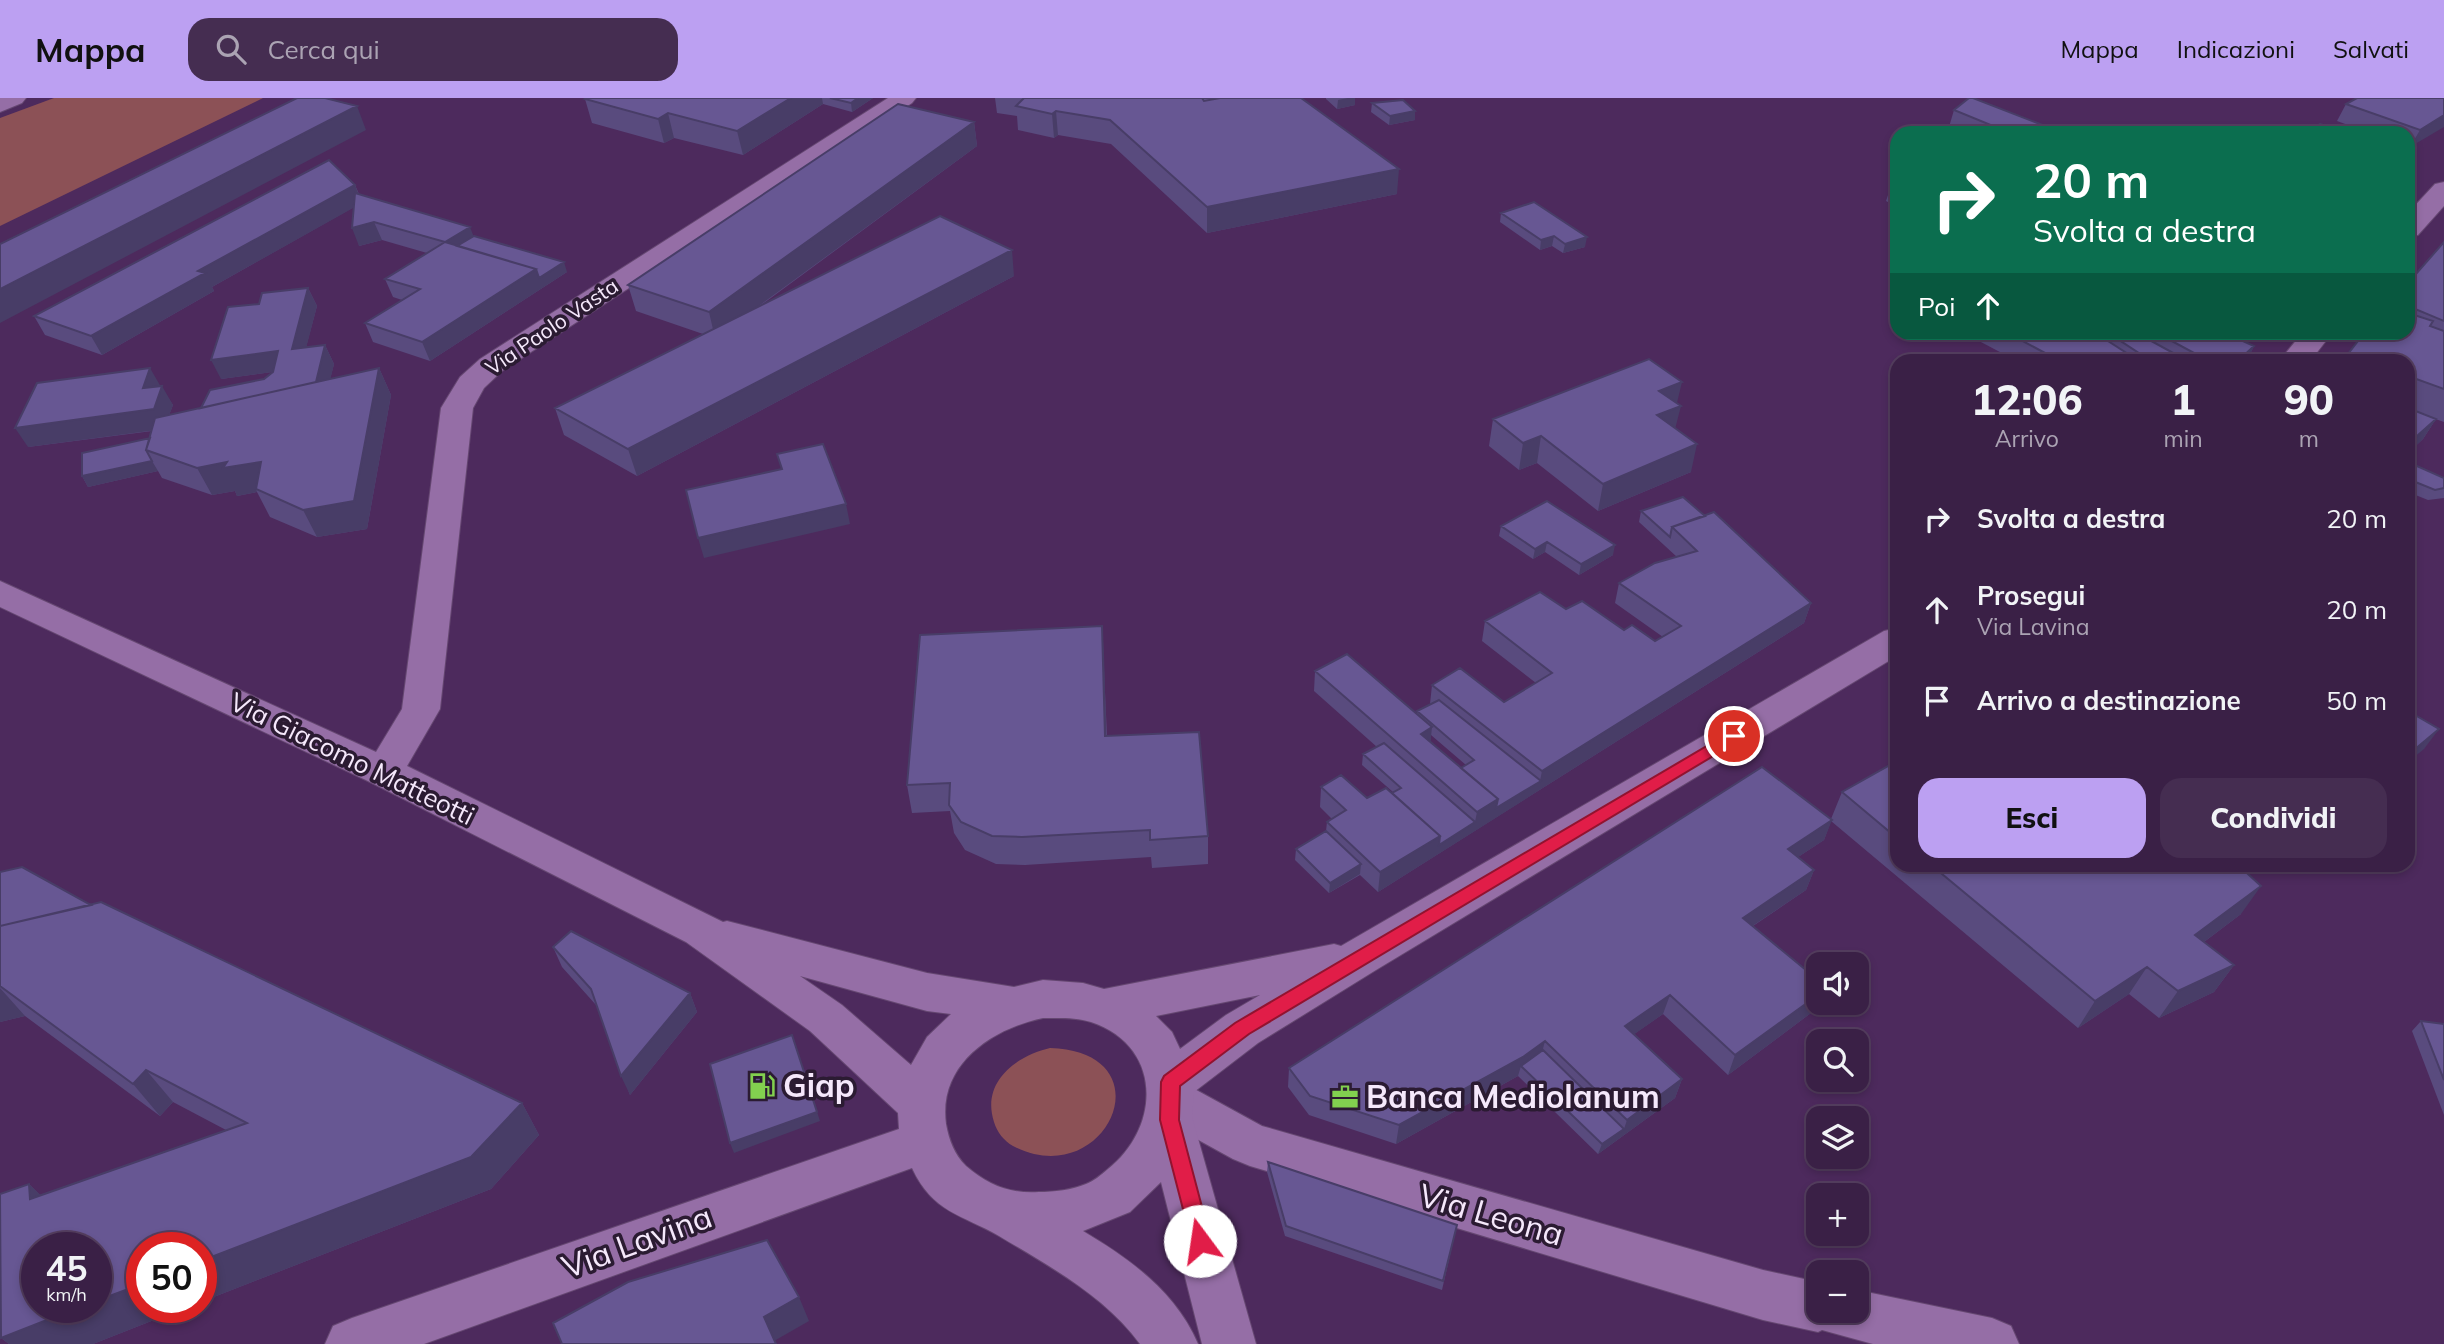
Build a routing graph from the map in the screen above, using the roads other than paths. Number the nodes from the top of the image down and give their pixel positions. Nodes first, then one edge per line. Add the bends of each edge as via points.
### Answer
1 (14, 98) edge
2 (904, 98) edge
3 (0, 105) edge
4 (2444, 190) edge
5 (2415, 221) edge
6 (2312, 340) edge
7 (2300, 354) edge
8 (0, 593) edge
9 (1890, 644) edge
10 (384, 772) junction
11 (701, 930) junction
12 (1360, 957) junction
13 (1011, 1005) junction
14 (1105, 1007) junction
15 (1171, 1101) junction
16 (922, 1123) junction
17 (1006, 1214) junction
18 (1806, 1304) edge
19 (1869, 1318) edge
20 (352, 1344) edge
21 (1171, 1344) edge
22 (1229, 1344) edge
23 (1992, 1344) edge

1 - 3 street
2 - 10 street, Via Paolo Vasta via 471,383 457,408 421,709
4 - 5 street
6 - 7 street
8 - 10 street, Via Giacomo Matteotti
9 - 12 street
10 - 11 street, Via Giacomo Matteotti
11 - 13 street via 927,992
11 - 16 street via 826,1018
12 - 14 street
12 - 15 street via 1242,1028
13 - 14 street via 1043,999
13 - 16 street via 984,1017 942,1054 928,1078
14 - 15 street via 1148,1036 1163,1058
15 - 17 street via 1159,1149 1138,1176 1111,1197 1077,1211 1042,1216
15 - 18 street, Via Leona via 1250,1144
15 - 22 street
16 - 17 street via 935,1167 954,1188
16 - 20 street, Via Lavina via 886,1153
17 - 21 street via 1093,1264 1161,1325
19 - 23 street

